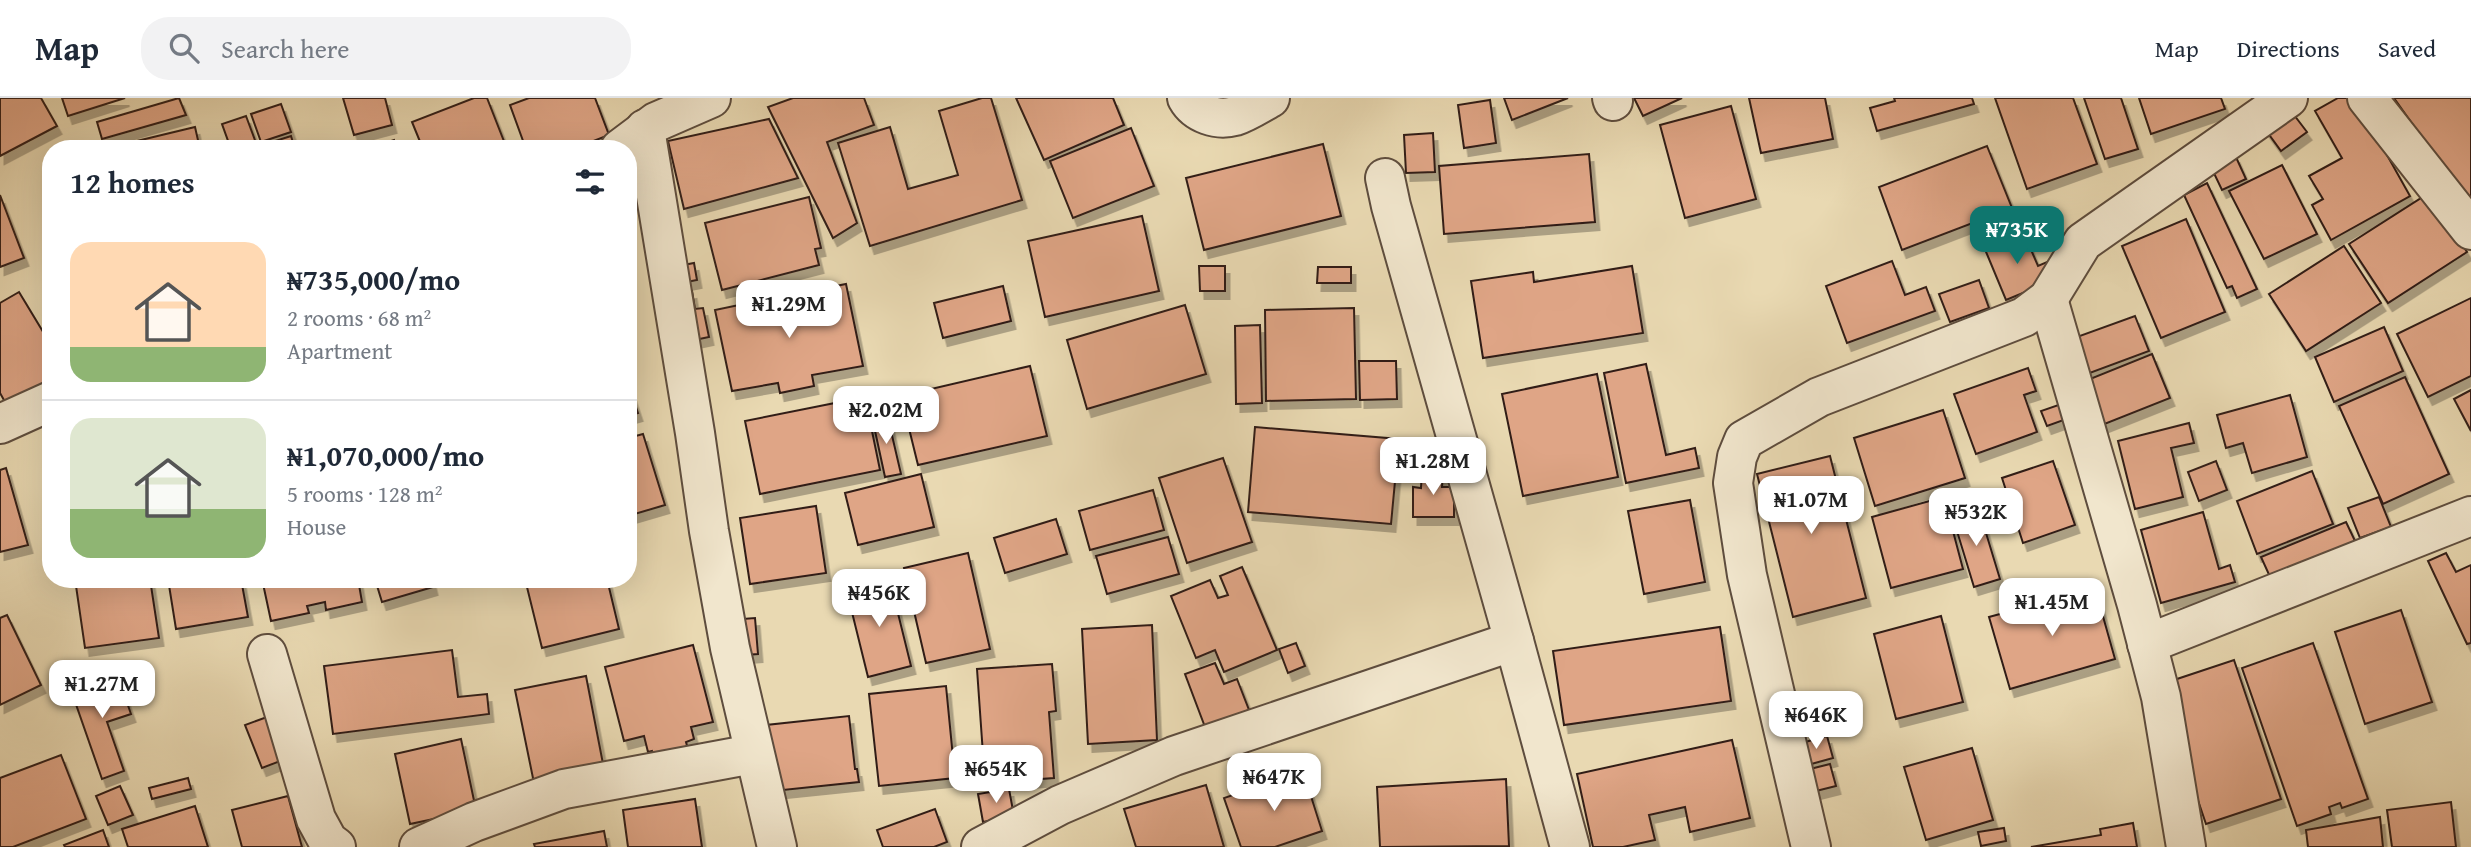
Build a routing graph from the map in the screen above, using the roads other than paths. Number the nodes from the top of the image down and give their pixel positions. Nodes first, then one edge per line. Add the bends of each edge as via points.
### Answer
1 (711, 98) edge
2 (1187, 98) edge
3 (1270, 98) edge
4 (2288, 98) edge
5 (2367, 98) edge
6 (633, 139) edge
7 (637, 158) edge
8 (1385, 178) dead end
9 (2471, 230) edge
10 (2048, 299) junction
11 (42, 405) edge
12 (0, 424) edge
13 (2471, 516) edge
14 (1514, 641) junction
15 (2147, 644) junction
16 (267, 654) dead end
17 (753, 754) junction
18 (336, 847) edge
19 (419, 847) edge
20 (776, 847) edge
21 (981, 847) edge
22 (1570, 847) edge
23 (1811, 847) edge
24 (2186, 847) edge

1 - 6 street via 656,122
2 - 3 street via 1208,116 1234,117
4 - 10 street via 2083,242
5 - 9 street
7 - 17 street via 695,433 730,648
8 - 14 street
10 - 15 street
10 - 23 street via 2024,317 1819,397 1744,440 1733,483 1746,575
11 - 12 street
13 - 15 street
14 - 21 street via 1174,756
14 - 22 street
15 - 24 street via 2161,697
16 - 18 street via 316,819
17 - 19 street via 564,789
17 - 20 street

